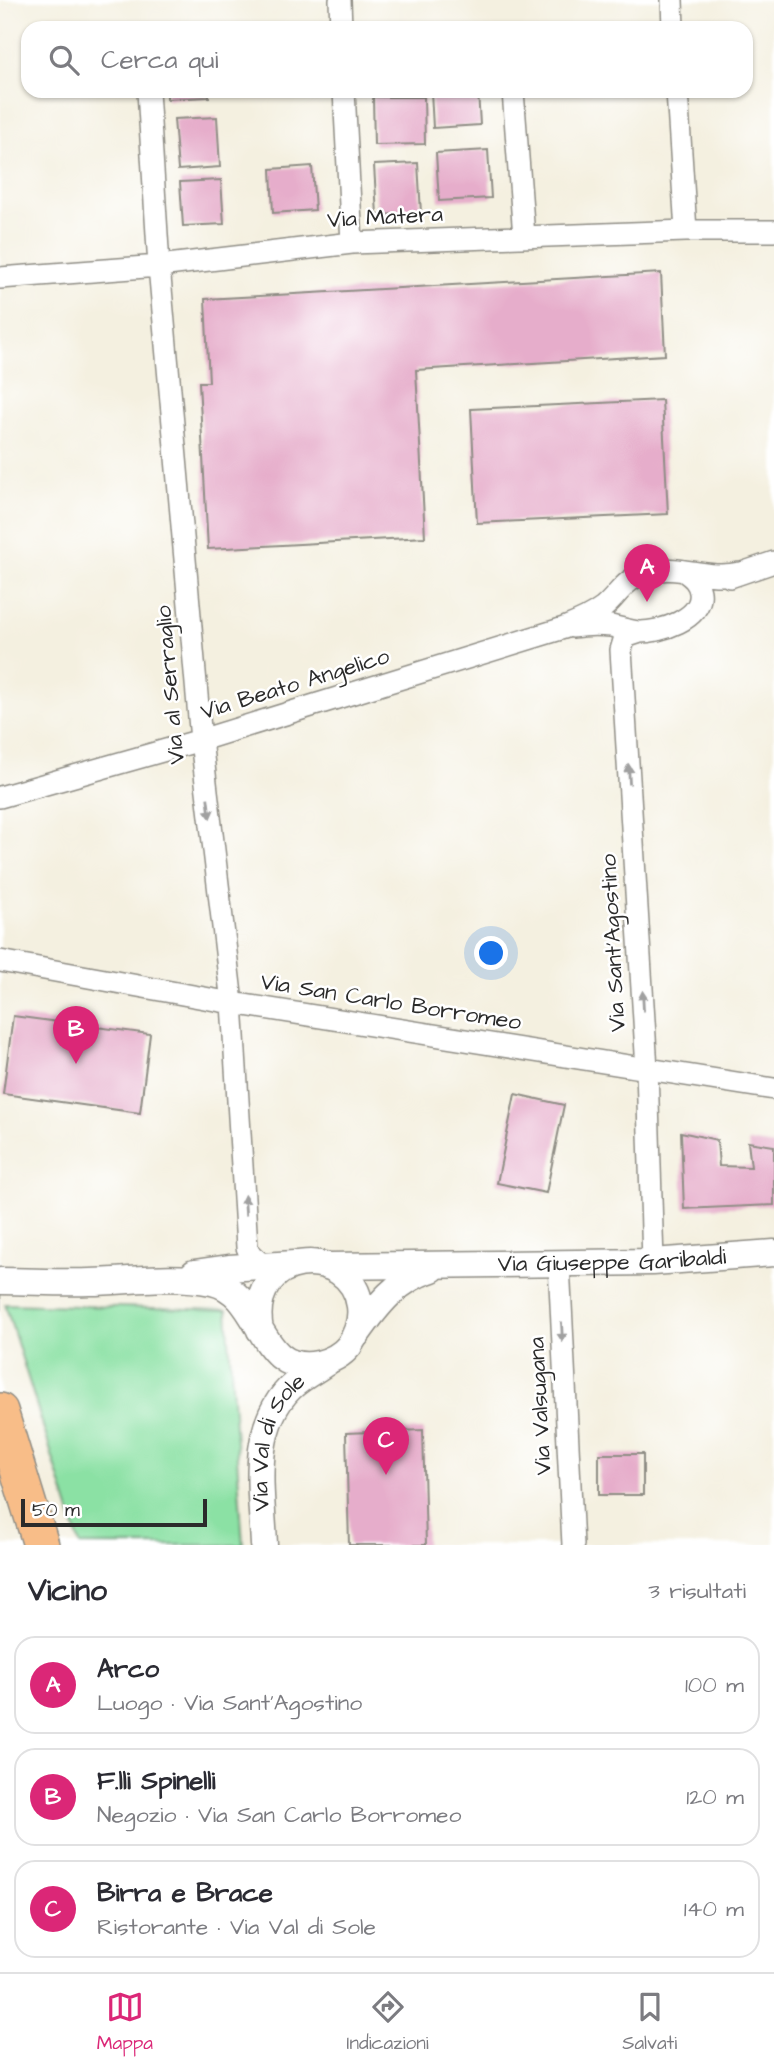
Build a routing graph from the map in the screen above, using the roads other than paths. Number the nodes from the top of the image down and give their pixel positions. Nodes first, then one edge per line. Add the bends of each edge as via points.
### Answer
1 (340, 0) edge
2 (672, 0) edge
3 (341, 21) edge
4 (673, 21) edge
5 (148, 98) edge
6 (344, 98) edge
7 (514, 98) edge
8 (677, 98) edge
9 (686, 231) junction
10 (774, 231) edge
11 (524, 237) junction
12 (352, 243) junction
13 (159, 267) junction
14 (0, 278) edge
15 (774, 562) edge
16 (684, 571) junction
17 (740, 573) junction
18 (616, 593) junction
19 (700, 597) junction
20 (564, 628) junction
21 (635, 631) junction
22 (201, 740) junction
23 (0, 797) edge
24 (0, 961) edge
25 (232, 1003) junction
26 (647, 1069) junction
27 (774, 1089) edge
28 (774, 1252) edge
29 (653, 1262) junction
30 (559, 1264) junction
31 (294, 1265) junction
32 (447, 1265) junction
33 (264, 1266) junction
34 (328, 1266) junction
35 (168, 1279) junction
36 (1, 1289) edge
37 (260, 1331) junction
38 (354, 1338) junction
39 (329, 1362) junction
40 (0, 1411) edge
41 (41, 1545) edge
42 (264, 1545) edge
43 (573, 1545) edge

1 - 3 street
2 - 4 street
5 - 13 street, Via al Serraglio
6 - 12 street
7 - 11 street
8 - 9 street
9 - 10 street, Via Matera
9 - 11 street, Via Matera
11 - 12 street, Via Matera
12 - 13 street, Via Matera
13 - 14 street, Via Matera
13 - 22 street, Via al Serraglio
15 - 17 street
16 - 17 street via 721,576
16 - 18 street via 652,570 630,579
16 - 19 street via 693,577
17 - 19 street via 711,585
18 - 20 street, Via Beato Angelico via 602,608
18 - 21 street via 616,618
19 - 21 street via 697,608 681,622
20 - 21 street, Via Beato Angelico via 595,625
20 - 22 street, Via Beato Angelico
26 -> 21 street, Via Sant'Agostino via 621,650 625,637
22 - 23 street, Via Beato Angelico
22 -> 25 street, Via al Serraglio
24 - 25 street, Via San Carlo Borromeo
25 - 26 street, Via San Carlo Borromeo
33 -> 25 street, Via al Serraglio via 247,1247
26 - 27 street, Via San Carlo Borromeo
26 - 29 street, Via Sant'Agostino
28 - 29 street, Via Giuseppe Garibaldi
29 - 30 street, Via Giuseppe Garibaldi
30 - 32 street, Via Giuseppe Garibaldi
30 -> 43 street, Via Valsugana
31 - 33 street
31 - 34 street
31 - 37 street via 267,1283 257,1314
32 - 34 street, Via Giuseppe Garibaldi
32 - 38 street via 410,1278 391,1291
33 - 35 street via 215,1269
34 - 38 street via 354,1288 360,1322
35 - 36 street
35 - 37 street via 194,1279 229,1288 248,1307
37 - 39 street via 280,1357 296,1364
38 - 39 street
39 - 42 street, Via Val di Sole via 289,1389 264,1432
40 - 41 highway

